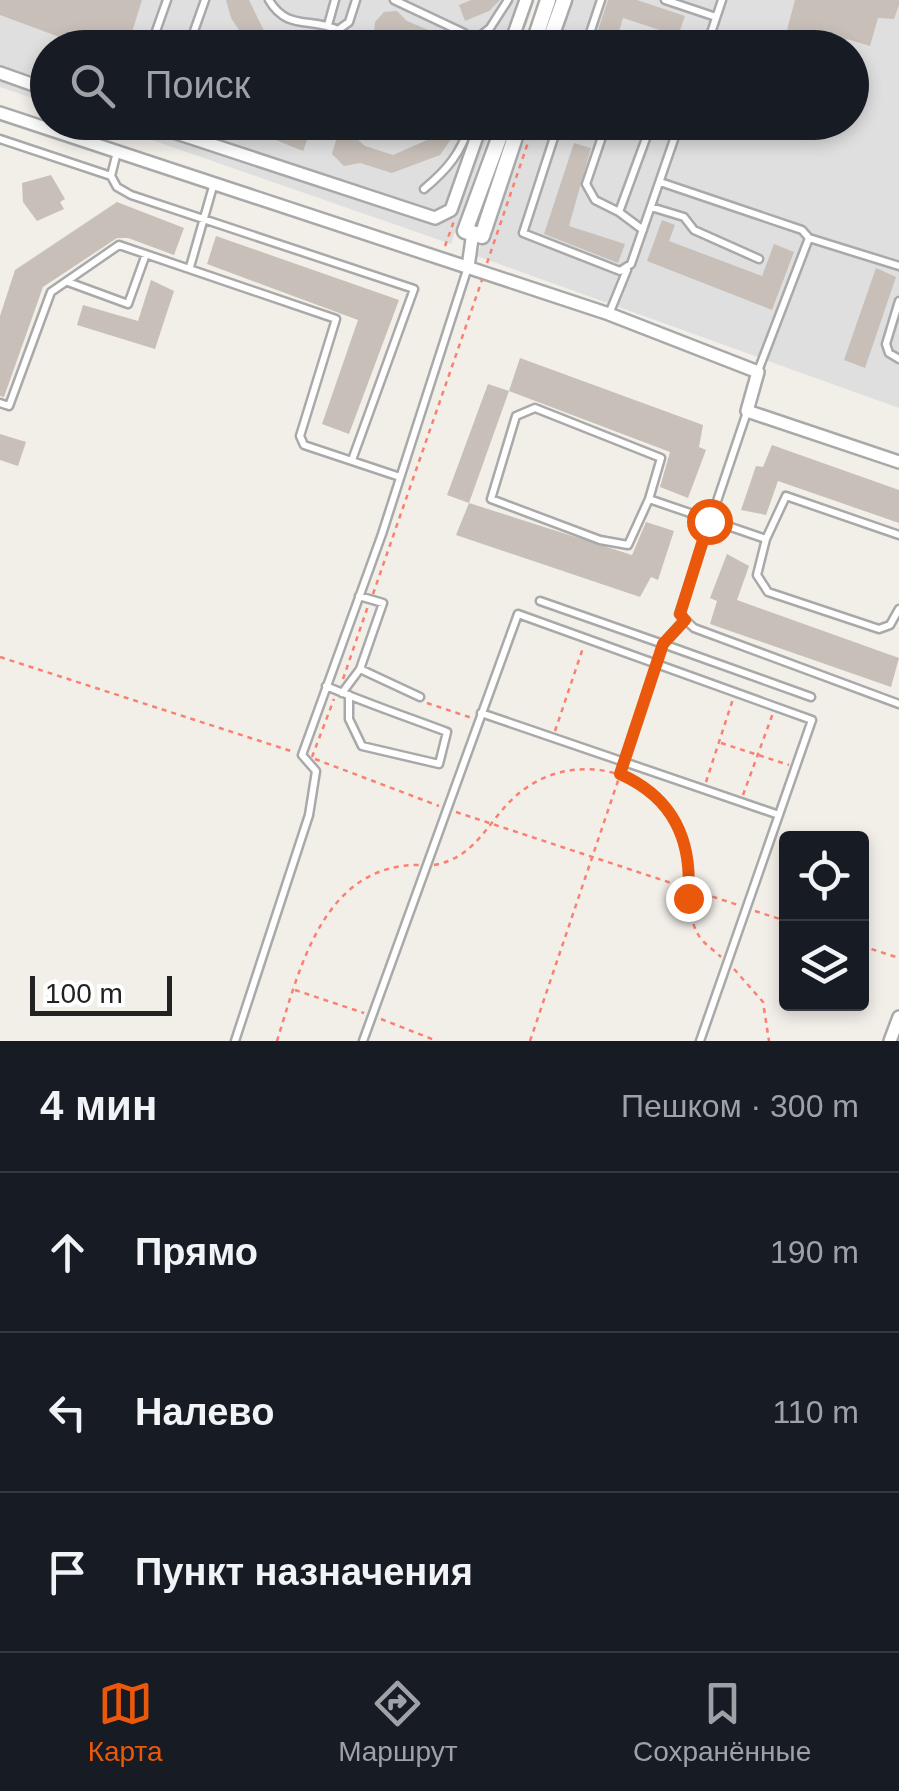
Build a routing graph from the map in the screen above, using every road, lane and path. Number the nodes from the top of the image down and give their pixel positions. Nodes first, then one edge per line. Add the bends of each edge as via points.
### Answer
1 (167, 0) edge
2 (205, 0) edge
3 (269, 0) edge
4 (335, 0) edge
5 (356, 0) edge
6 (394, 0) edge
7 (508, 0) edge
8 (526, 0) edge
9 (548, 0) edge
10 (564, 0) edge
11 (602, 0) edge
12 (666, 0) edge
13 (722, 0) edge
14 (716, 17) junction
15 (328, 24) junction
16 (344, 27) junction
17 (156, 30) edge
18 (194, 30) edge
19 (343, 30) edge
20 (457, 30) edge
21 (488, 30) edge
22 (515, 30) edge
23 (538, 30) edge
24 (553, 30) edge
25 (591, 30) edge
26 (712, 30) edge
27 (0, 73) edge
28 (30, 84) edge
29 (0, 113) edge
30 (30, 123) edge
31 (0, 139) edge
32 (82, 140) edge
33 (206, 140) edge
34 (465, 140) edge
35 (504, 140) edge
36 (510, 140) edge
37 (529, 140) edge
38 (552, 140) edge
39 (601, 140) edge
40 (645, 140) edge
41 (674, 140) edge
42 (475, 142) joint
43 (118, 152) junction
44 (503, 152) junction
45 (112, 176) junction
46 (660, 182) junction
47 (214, 184) junction
48 (424, 189) dead end
49 (651, 207) junction
50 (619, 212) junction
51 (204, 216) junction
52 (643, 230) junction
53 (472, 232) joint
54 (809, 238) junction
55 (146, 254) junction
56 (760, 258) dead end
57 (899, 266) edge
58 (190, 267) junction
59 (468, 267) junction
60 (628, 269) junction
61 (485, 272) junction
62 (68, 282) junction
63 (899, 301) edge
64 (609, 314) junction
65 (899, 359) edge
66 (758, 372) junction
67 (0, 403) edge
68 (747, 411) junction
69 (352, 460) junction
70 (899, 462) edge
71 (400, 477) junction
72 (649, 499) junction
73 (709, 521) junction
74 (899, 534) edge
75 (766, 539) junction
76 (359, 596) junction
77 (371, 599) junction
78 (540, 601) dead end
79 (899, 609) edge
80 (685, 620) junction
81 (587, 638) junction
82 (663, 644) junction
83 (0, 658) edge
84 (657, 667) junction
85 (360, 669) junction
86 (329, 688) junction
87 (346, 694) junction
88 (734, 694) junction
89 (810, 696) dead end
90 (420, 697) joint
91 (899, 704) edge
92 (775, 707) junction
93 (479, 717) junction
94 (552, 737) junction
95 (719, 742) junction
96 (302, 755) junction
97 (758, 755) junction
98 (312, 758) junction
99 (625, 760) junction
100 (795, 767) junction
101 (620, 774) junction
102 (704, 788) junction
103 (741, 801) junction
104 (445, 808) junction
105 (779, 815) junction
106 (492, 824) junction
107 (592, 857) junction
108 (425, 865) junction
109 (689, 889) junction
110 (746, 908) junction
111 (779, 919) edge
112 (869, 948) edge
113 (899, 958) edge
114 (727, 962) junction
115 (899, 1017) edge
116 (235, 1041) edge
117 (277, 1041) edge
118 (363, 1041) edge
119 (530, 1041) edge
120 (700, 1041) edge
121 (769, 1041) edge
122 (890, 1041) edge

1 - 17 lane
2 - 18 lane
3 - 15 lane via 278,15 296,24
4 - 15 lane
5 - 16 lane
6 - 20 lane
7 - 21 lane
8 - 22 street
9 - 23 street
10 - 24 street
11 - 25 lane
12 - 14 lane
13 - 14 lane
14 - 26 lane
15 - 16 lane
16 - 19 lane
27 - 28 street
29 - 30 street
31 - 45 lane
32 - 43 street
33 - 42 street via 435,218 451,210
34 - 48 lane via 449,168
35 - 44 street
36 - 44 street
37 - 61 path
38 - 60 lane via 524,233
39 - 50 lane via 586,184 595,200
40 - 50 lane
41 - 46 lane
42 - 44 street
43 - 45 lane
43 - 47 street
44 - 53 street via 482,236
45 - 51 lane via 132,195
46 - 49 lane
46 - 54 lane via 802,230
47 - 51 lane
47 - 59 street
49 - 52 lane
49 - 56 lane
50 - 52 lane
51 - 58 lane
51 - 69 lane via 414,289
52 - 60 lane
53 - 59 street
54 - 57 lane
54 - 66 lane
55 - 58 lane
55 - 62 lane via 119,246
55 - 62 lane via 128,304
58 - 69 lane via 336,319 300,436 304,444
59 - 61 street
59 - 71 lane
60 - 64 lane
61 - 64 street
61 - 77 path
62 - 67 lane via 51,292 10,406
63 - 65 lane via 886,344
64 - 66 street
66 - 68 street
68 - 70 street
68 - 73 lane
69 - 71 lane
71 - 76 lane
72 - 72 lane via 660,458 535,408 516,416 491,499 628,546
72 - 73 lane
73 - 75 lane
73 - 80 lane via 680,614
74 - 75 lane via 786,496
75 - 79 lane via 758,575 768,592 878,629 890,625
76 - 77 lane
76 - 86 lane
77 - 85 lane via 383,602
77 - 86 path via 342,680
78 - 82 lane
80 - 82 lane
80 - 91 lane
81 - 84 lane
81 - 93 lane via 518,614
81 - 94 path
82 - 89 lane
83 - 96 path
84 - 88 lane
84 - 99 path
85 - 87 lane
85 - 90 lane
86 - 87 lane
86 - 96 lane
86 - 98 path via 335,696
87 - 87 lane via 447,732 438,764 362,746
88 - 92 lane
88 - 95 path
90 - 93 path
92 - 97 path
92 - 100 lane via 812,720
93 - 94 lane
93 - 104 lane
94 - 99 lane
95 - 97 path
95 - 102 path
96 - 98 path
96 - 116 lane via 316,771 310,815
97 - 100 path
97 - 103 path
98 - 104 path
99 - 101 path
99 - 102 lane
100 - 105 lane
101 - 106 path via 564,772 525,788
101 - 107 path
101 - 109 path via 646,786 678,818
102 - 103 lane
103 - 105 lane
104 - 106 path
104 - 108 lane
105 - 110 lane
106 - 107 path
106 - 108 path via 472,850
107 - 109 path
107 - 119 path
108 - 117 path via 399,864 376,874 343,893 319,921
108 - 118 lane
109 - 110 path
109 - 114 path via 699,936
110 - 111 path
110 - 114 lane
112 - 113 path
114 - 120 lane
114 - 121 path via 763,1002
115 - 122 street

